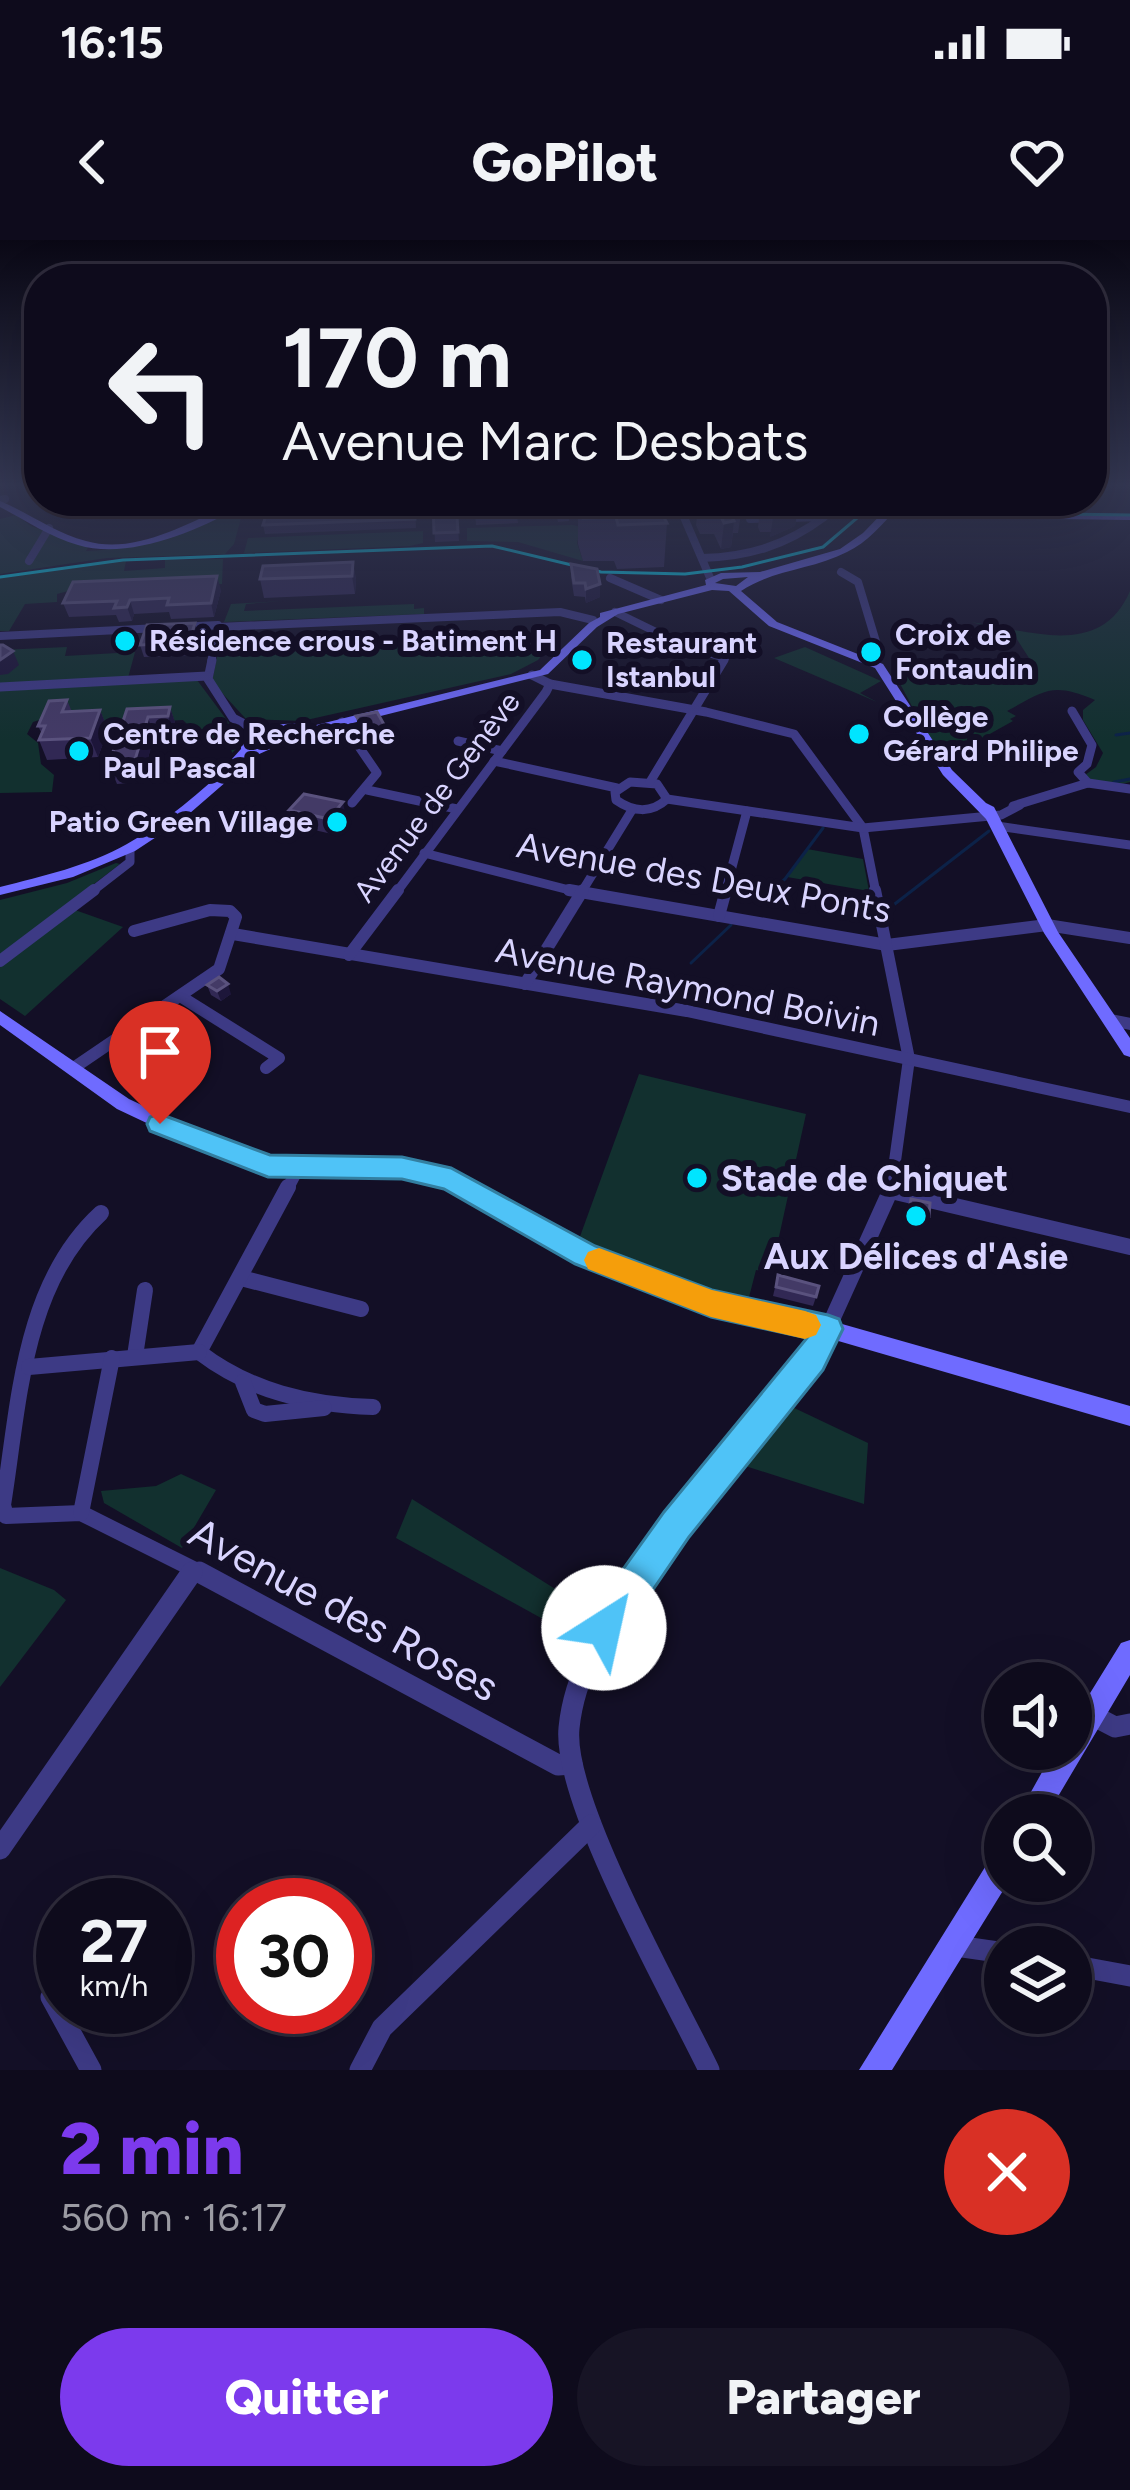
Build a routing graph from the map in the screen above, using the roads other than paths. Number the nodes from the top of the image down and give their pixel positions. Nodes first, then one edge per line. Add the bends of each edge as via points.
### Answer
1 (706, 568) edge
2 (771, 568) edge
3 (790, 568) edge
4 (846, 575) dead end
5 (731, 576) junction
6 (610, 578) dead end
7 (711, 583) junction
8 (738, 587) junction
9 (661, 600) junction
10 (615, 612) junction
11 (592, 620) junction
12 (218, 629) junction
13 (0, 636) edge
14 (870, 660) junction
15 (207, 676) junction
16 (528, 676) junction
17 (550, 684) junction
18 (0, 686) edge
19 (693, 710) junction
20 (1072, 711) dead end
21 (342, 722) junction
22 (251, 735) junction
23 (279, 737) junction
24 (458, 741) dead end
25 (498, 756) junction
26 (650, 782) junction
27 (1088, 783) junction
28 (617, 788) junction
29 (1130, 789) edge
30 (367, 790) junction
31 (667, 799) junction
32 (352, 803) dead end
33 (457, 809) junction
34 (632, 809) junction
35 (747, 811) junction
36 (994, 821) junction
37 (863, 828) junction
38 (1130, 845) edge
39 (130, 848) junction
40 (424, 853) junction
41 (0, 889) edge
42 (582, 893) junction
43 (719, 916) junction
44 (1047, 925) junction
45 (134, 931) dead end
46 (233, 934) junction
47 (1130, 938) edge
48 (887, 945) junction
49 (349, 955) junction
50 (0, 961) edge
51 (525, 984) junction
52 (180, 995) junction
53 (0, 1017) edge
54 (1111, 1020) junction
55 (1130, 1024) edge
56 (1130, 1051) edge
57 (909, 1060) junction
58 (266, 1068) dead end
59 (72, 1069) junction
60 (1130, 1107) edge
61 (298, 1169) junction
62 (891, 1191) junction
63 (101, 1213) dead end
64 (1130, 1247) edge
65 (241, 1278) junction
66 (145, 1290) dead end
67 (361, 1309) dead end
68 (828, 1329) junction
69 (199, 1352) junction
70 (134, 1356) junction
71 (112, 1358) junction
72 (29, 1366) junction
73 (243, 1382) junction
74 (335, 1407) junction
75 (373, 1407) dead end
76 (1130, 1415) edge
77 (82, 1513) junction
78 (194, 1570) junction
79 (1130, 1652) edge
80 (1092, 1711) edge
81 (1092, 1715) edge
82 (1130, 1724) edge
83 (572, 1764) junction
84 (590, 1825) junction
85 (0, 1849) edge
86 (984, 1898) edge
87 (956, 1946) junction
88 (984, 1950) edge
89 (1092, 1969) edge
90 (1130, 1976) edge
91 (72, 2034) edge
92 (92, 2070) edge
93 (360, 2070) edge
94 (709, 2070) edge
95 (874, 2070) edge

1 - 7 street
2 - 5 main road
3 - 8 main road
4 - 14 street via 858,582 880,655
5 - 7 main road
5 - 8 main road
6 - 9 street
7 - 8 main road
7 - 9 main road
8 - 14 main road via 773,624
9 - 10 main road
10 - 11 main road
10 - 16 main road via 551,668
10 - 19 street via 721,655
11 - 12 street via 560,612 395,619 394,627
11 - 16 main road
12 - 13 street
12 - 15 street
14 - 36 main road
15 - 18 street
15 - 22 street
16 - 17 street, Avenue de Genève
16 - 21 main road
16 - 23 main road
17 - 19 street
17 - 25 street, Avenue de Genève
19 - 26 street
19 - 37 street via 794,734
20 - 27 street via 1092,745 1078,772
21 - 23 main road
21 - 30 street via 377,773
22 - 23 main road
22 - 23 main road
22 - 41 main road via 228,769 141,837
23 - 39 main road
24 - 25 street
25 - 28 street
25 - 33 street, Avenue de Genève
26 - 28 street
26 - 31 street
27 - 29 street
27 - 36 street
28 - 34 street via 616,800
30 - 32 street
30 - 33 street
31 - 34 street
31 - 35 street
33 - 40 street, Avenue de Genève
34 - 42 street
35 - 37 street
35 - 43 street
36 - 37 street
36 - 38 street
36 - 44 main road
37 - 48 street
39 - 41 main road via 68,874
39 - 50 street via 130,862
40 - 42 street, Avenue des Deux Ponts
40 - 49 street, Avenue de Genève
42 - 43 street, Avenue des Deux Ponts
42 - 51 street
43 - 48 street, Avenue des Deux Ponts
44 - 47 street, Avenue des Deux Ponts
44 - 48 street, Avenue des Deux Ponts
44 - 54 main road
45 - 46 street, Avenue Raymond Boivin via 224,910 236,917
46 - 49 street, Avenue Raymond Boivin
46 - 52 street via 223,964
48 - 57 street
49 - 51 street, Avenue Raymond Boivin
51 - 57 street, Avenue Raymond Boivin
52 - 58 street via 279,1058
52 - 59 street
53 - 59 main road
54 - 55 street
54 - 56 main road
57 - 60 street, Avenue Raymond Boivin
57 - 62 street
59 - 61 main road via 204,1144
61 - 65 street
61 - 68 main road via 426,1172 466,1185 585,1255 711,1304
62 - 64 street
62 - 68 street
63 - 72 street via 69,1240
65 - 67 street
65 - 69 street
66 - 70 street
68 - 76 main road
68 - 83 street via 589,1650 569,1729
69 - 70 street
69 - 73 street
70 - 71 street
71 - 72 street
71 - 77 street
72 - 77 street via 6,1516
73 - 74 street
73 - 74 street via 254,1410 265,1414
74 - 75 street
77 - 78 street, Avenue des Roses
78 - 83 street, Avenue des Roses via 558,1765
78 - 85 street
79 - 80 main road
81 - 82 street via 1115,1727
83 - 84 street
84 - 93 street via 382,2029
84 - 94 street
86 - 87 main road
87 - 88 street
87 - 95 main road
89 - 90 street
91 - 92 street

